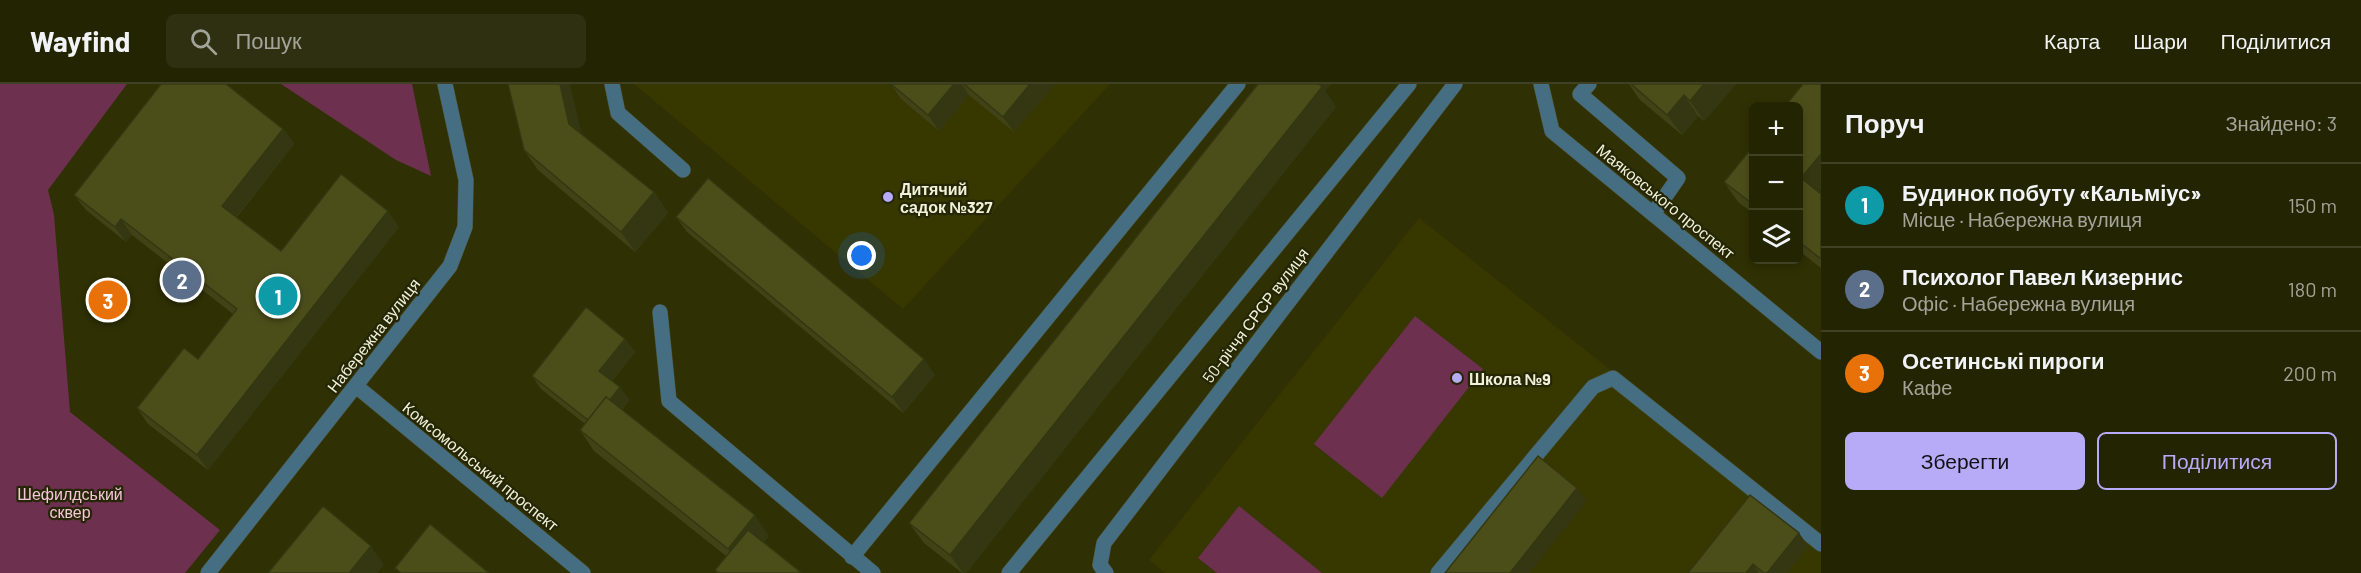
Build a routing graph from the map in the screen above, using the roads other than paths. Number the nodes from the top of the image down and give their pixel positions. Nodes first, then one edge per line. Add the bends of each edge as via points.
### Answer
1 (445, 84) edge
2 (612, 84) edge
3 (1238, 84) edge
4 (1409, 84) edge
5 (1455, 84) edge
6 (1541, 84) edge
7 (1588, 84) edge
8 (683, 170) dead end
9 (1653, 214) junction
10 (660, 312) dead end
11 (1821, 352) edge
12 (356, 386) junction
13 (1821, 544) edge
14 (852, 557) junction
15 (208, 573) edge
16 (583, 573) edge
17 (873, 573) edge
18 (1009, 573) edge
19 (1106, 573) edge
20 (1438, 573) edge

1 - 12 street, Набережна вулиця via 466,180 465,227 450,266
2 - 8 street via 618,113
3 - 14 street
4 - 18 street
5 - 19 street, 50-річчя СРСР вулиця via 1104,543 1100,565
6 - 9 street, Маяковського проспект via 1552,131
7 - 9 street via 1580,94 1678,178
9 - 11 street, Маяковського проспект
10 - 14 street via 669,401
12 - 15 street, Набережна вулиця
12 - 16 street, Комсомольський проспект
13 - 20 street via 1613,378 1593,387
14 - 17 street

